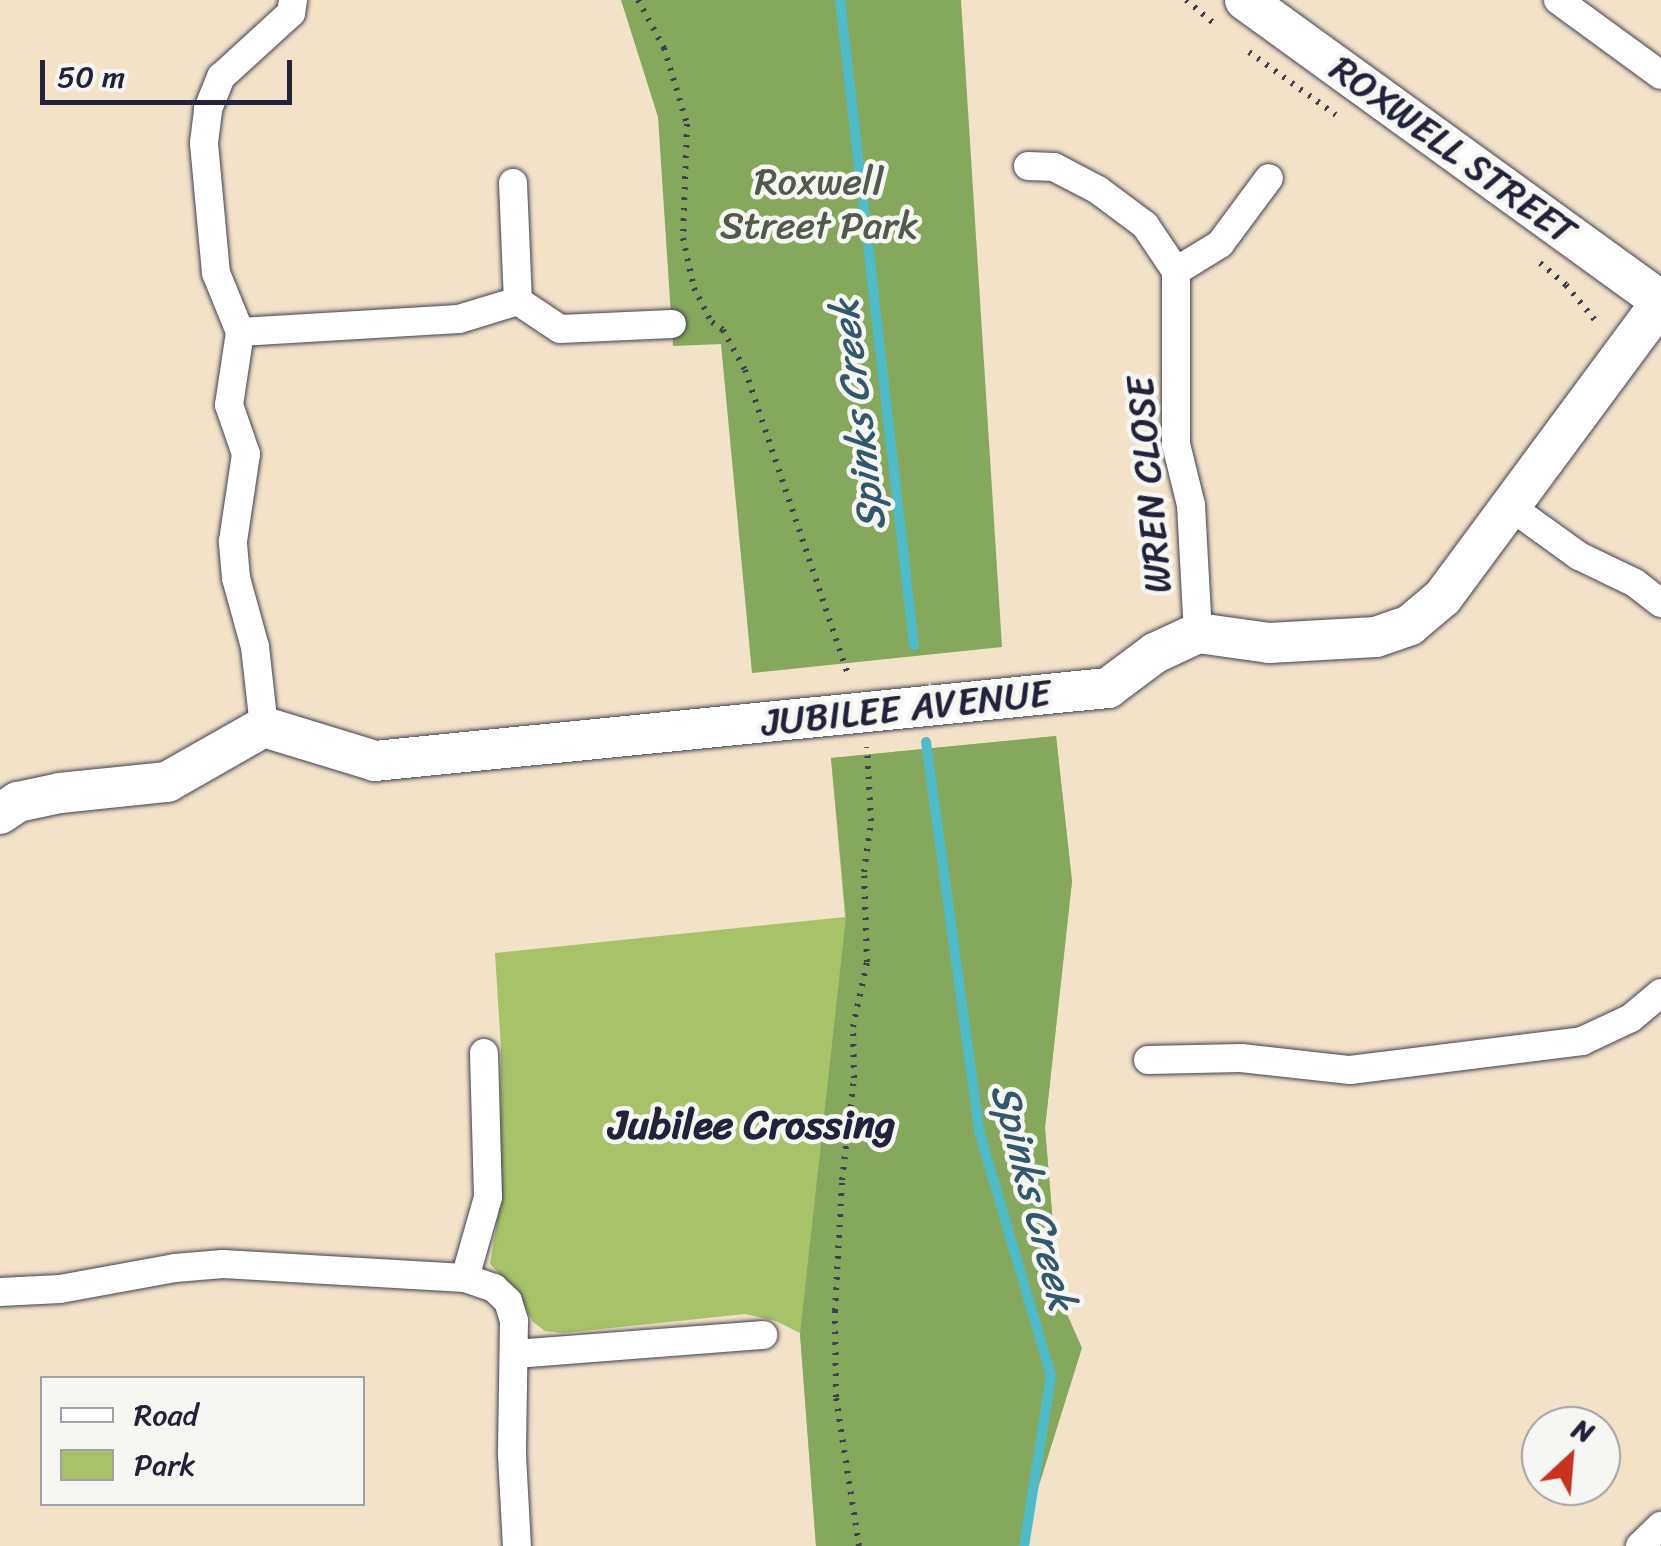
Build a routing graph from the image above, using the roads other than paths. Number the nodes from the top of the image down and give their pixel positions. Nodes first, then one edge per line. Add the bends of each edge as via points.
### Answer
1 (293, 0) edge
2 (1558, 0) edge
3 (1236, 17) edge
4 (1661, 75) edge
5 (1028, 166) dead end
6 (1269, 178) dead end
7 (513, 183) dead end
8 (1176, 271) junction
9 (518, 302) junction
10 (1661, 302) edge
11 (672, 324) road end
12 (240, 332) junction
13 (1511, 507) junction
14 (1661, 603) edge
15 (1198, 633) junction
16 (264, 727) junction
17 (0, 814) edge
18 (1661, 993) edge
19 (484, 1053) dead end
20 (1148, 1060) dead end
21 (465, 1278) junction
22 (0, 1292) edge
23 (762, 1335) dead end
24 (516, 1354) junction
25 (1661, 1526) edge
26 (517, 1546) edge
27 (1640, 1546) edge

1 - 12 street via 291,13 221,77 208,109 204,143 216,272
2 - 4 street
3 - 10 street, ROXWELL STREET
5 - 8 street via 1054,167 1098,190 1145,226
6 - 8 street via 1220,244
7 - 9 street
8 - 15 street, WREN CLOSE via 1176,444 1191,505
9 - 11 street via 560,330
9 - 12 street via 458,318
10 - 13 street
12 - 16 street via 229,406 246,454 234,540 236,578 255,648
13 - 14 street via 1578,556
13 - 15 street via 1444,597 1410,625 1376,638 1269,643
15 - 16 street, JUBILEE AVENUE via 1155,652 1108,688 862,713 375,762
16 - 17 street via 167,782 60,793 18,802
18 - 20 street via 1631,1018 1582,1041 1350,1070 1241,1058
19 - 21 street via 488,1197
21 - 22 street via 223,1264
21 - 24 street via 494,1288 508,1302
23 - 24 street
24 - 26 street
25 - 27 street

